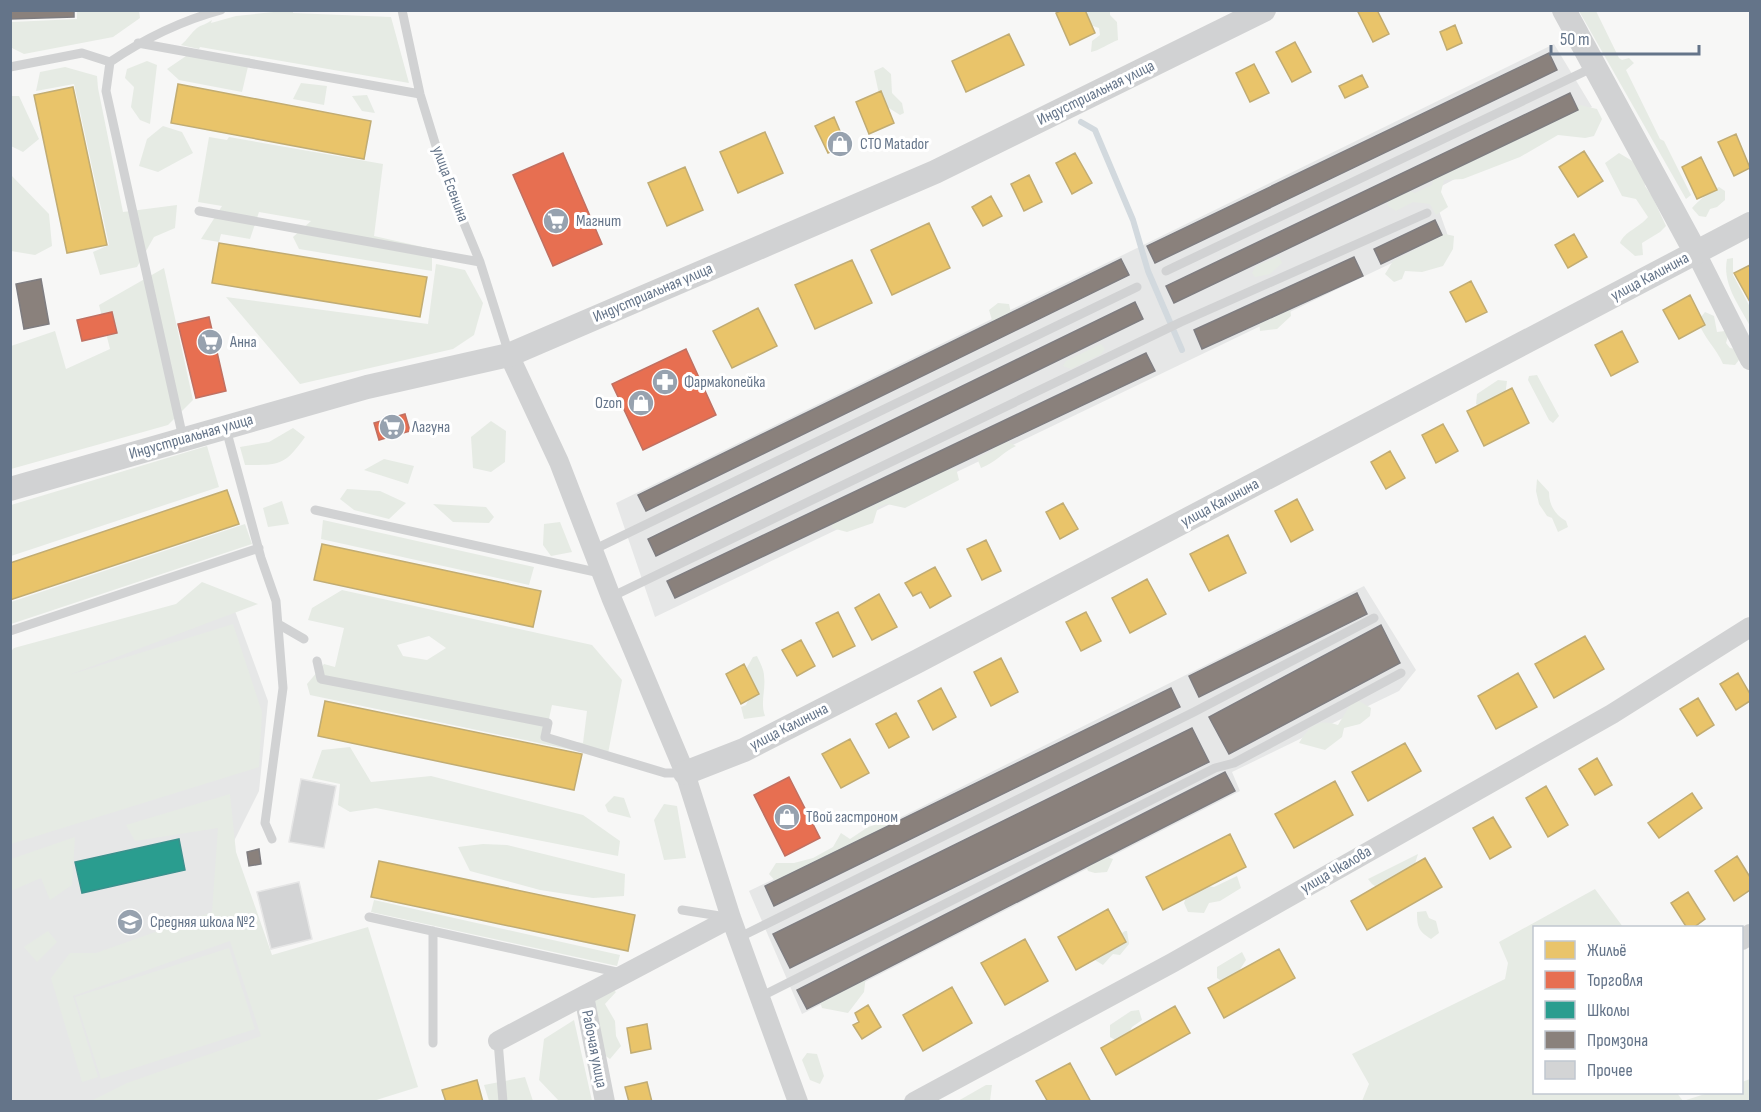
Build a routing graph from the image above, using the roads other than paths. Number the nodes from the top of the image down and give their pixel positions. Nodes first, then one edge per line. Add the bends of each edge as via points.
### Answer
1 (221, 10) edge
2 (402, 10) edge
3 (1264, 10) edge
4 (1564, 10) edge
5 (138, 43) junction
6 (110, 62) junction
7 (1594, 66) junction
8 (10, 67) edge
9 (420, 94) junction
10 (199, 211) dead end
11 (1427, 213) dead end
12 (1750, 224) edge
13 (1696, 253) junction
14 (480, 262) junction
15 (1166, 271) dead end
16 (1137, 287) dead end
17 (510, 355) junction
18 (1750, 360) edge
19 (225, 427) junction
20 (183, 439) junction
21 (10, 489) edge
22 (315, 510) dead end
23 (259, 548) junction
24 (593, 550) junction
25 (602, 573) junction
26 (612, 597) junction
27 (1374, 618) dead end
28 (278, 624) junction
29 (1750, 627) edge
30 (10, 631) edge
31 (304, 639) dead end
32 (317, 661) dead end
33 (1401, 673) dead end
34 (685, 773) junction
35 (272, 839) dead end
36 (682, 910) dead end
37 (369, 917) dead end
38 (731, 918) junction
39 (433, 931) junction
40 (738, 938) junction
41 (626, 974) junction
42 (584, 996) junction
43 (760, 997) junction
44 (498, 1041) joint
45 (433, 1042) dead end
46 (503, 1101) edge
47 (605, 1101) edge
48 (798, 1101) edge
49 (914, 1101) edge

1 - 5 lane via 194,17
2 - 9 lane, улица Есенина
3 - 17 street, Индустриальная улица via 935,172
4 - 7 street
5 - 6 lane
5 - 9 lane
6 - 8 lane via 82,53
6 - 20 lane via 106,91
7 - 13 street
7 - 15 lane
9 - 14 lane, улица Есенина via 443,183
10 - 14 lane
11 - 26 lane via 1164,330
12 - 13 street, улица Калинина
13 - 18 street
13 - 34 street, улица Калинина via 745,753
14 - 17 lane, улица Есенина
16 - 24 lane
17 - 19 street, Индустриальная улица
17 - 24 street via 559,462
19 - 20 street, Индустриальная улица
19 - 23 lane
20 - 21 street, Индустриальная улица
22 - 25 lane
23 - 28 lane via 276,601
23 - 30 lane
24 - 25 street
25 - 26 street
26 - 34 street
27 - 40 lane via 1194,712
28 - 31 lane
28 - 35 lane via 284,688 266,823
29 - 49 street, улица Чкалова via 1612,714 1172,963
32 - 34 lane via 321,679 548,723 545,737 665,773
33 - 43 lane via 1234,763 1215,768
34 - 38 street
36 - 38 lane
37 - 39 lane
38 - 40 street
38 - 41 street
39 - 41 lane
39 - 45 lane
40 - 43 street
41 - 42 street
42 - 44 street
42 - 47 street, Рабочая улица
43 - 48 street
44 - 46 lane

